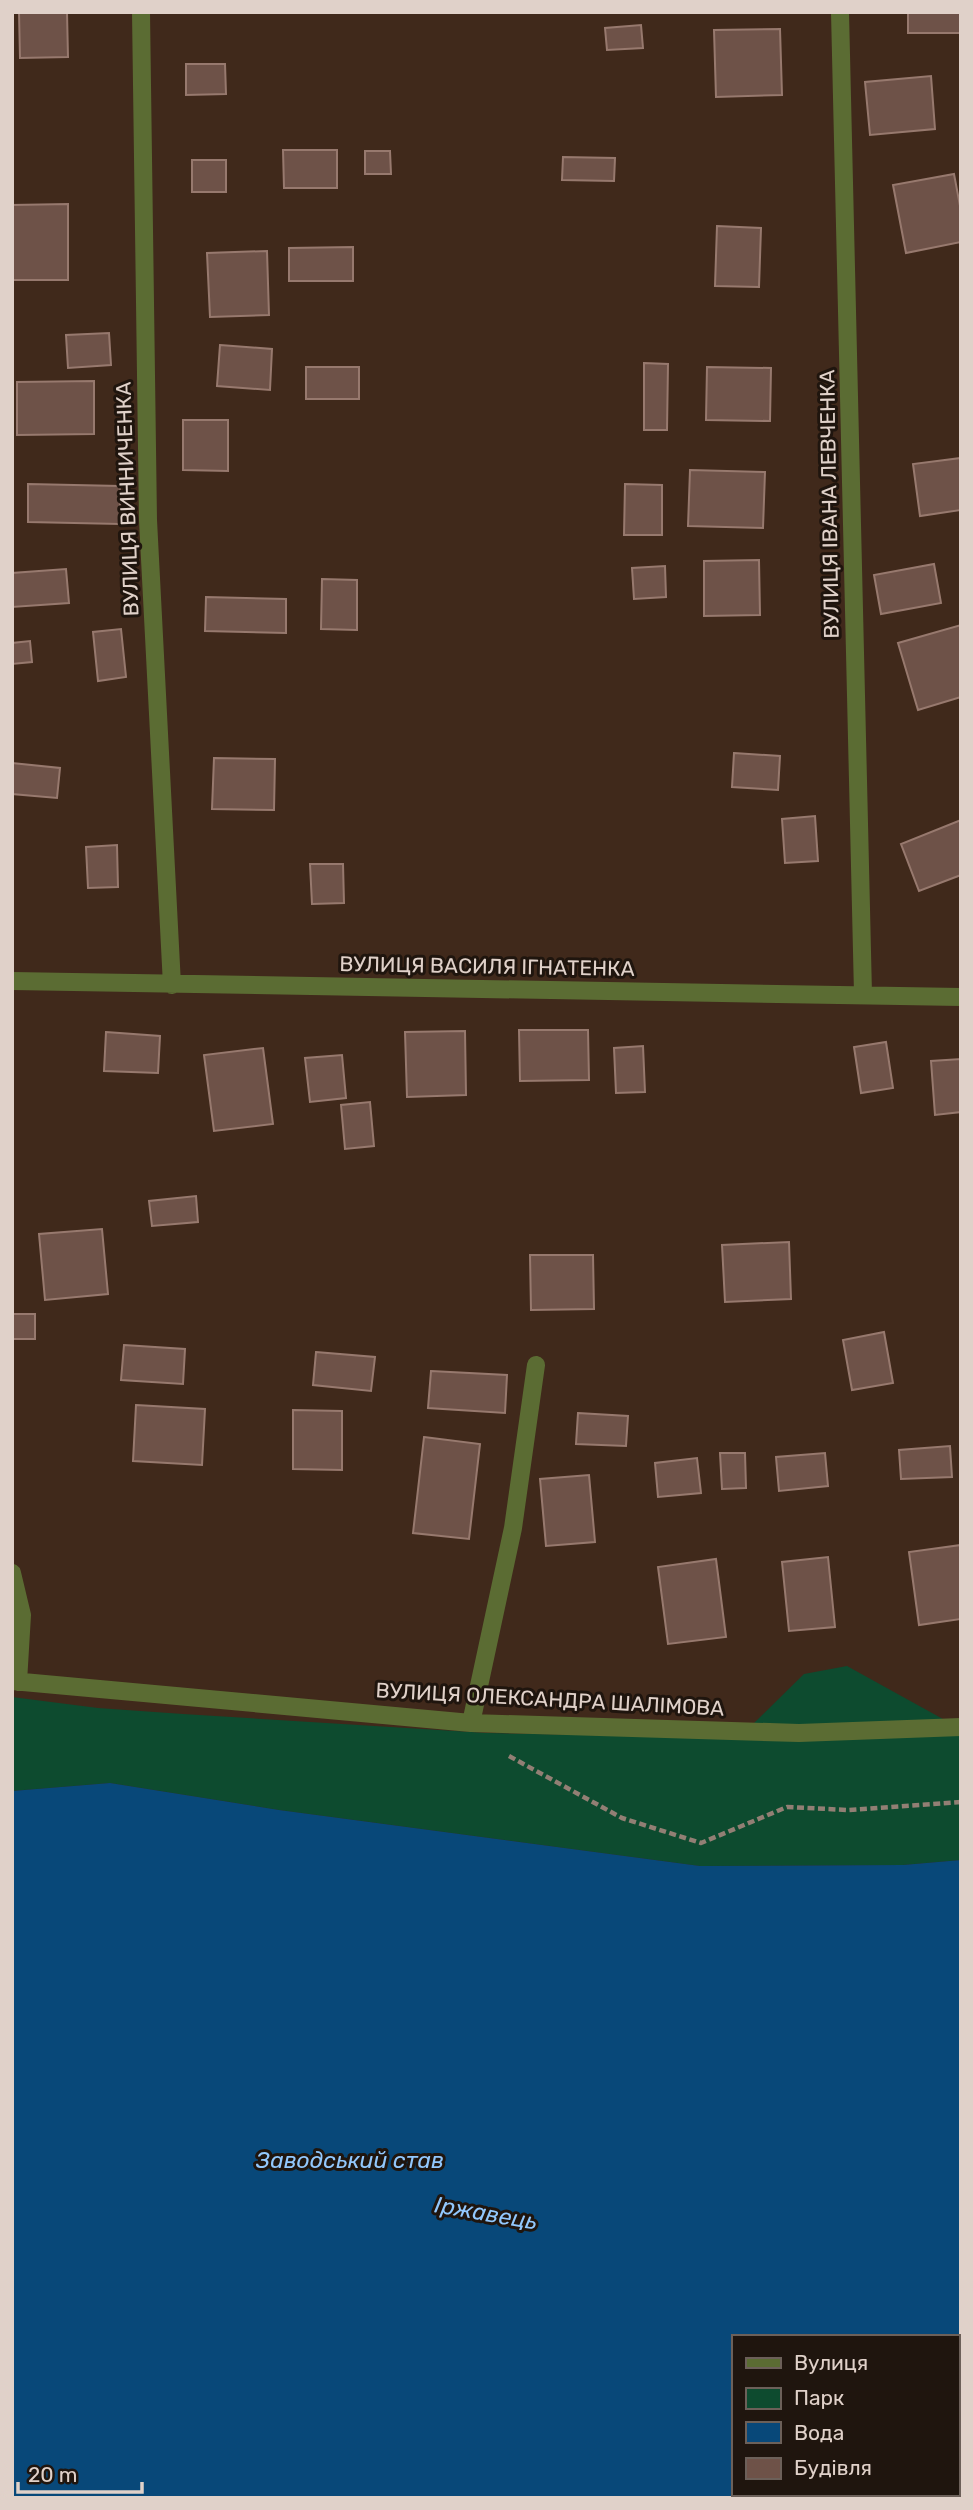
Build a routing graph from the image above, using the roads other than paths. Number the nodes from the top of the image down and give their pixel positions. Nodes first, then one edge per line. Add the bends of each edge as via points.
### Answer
1 (141, 12) edge
2 (840, 12) edge
3 (12, 981) edge
4 (172, 985) junction
5 (863, 994) junction
6 (961, 997) edge
7 (536, 1365) dead end
8 (12, 1573) edge
9 (15, 1681) edge
10 (471, 1723) junction
11 (961, 1727) edge

1 - 4 street, ВУЛИЦЯ ВИННИЧЕНКА via 148,520
2 - 5 street, ВУЛИЦЯ ІВАНА ЛЕВЧЕНКА
3 - 4 street, ВУЛИЦЯ ВАСИЛЯ ІГНАТЕНКА
4 - 5 street, ВУЛИЦЯ ВАСИЛЯ ІГНАТЕНКА
5 - 6 street, ВУЛИЦЯ ВАСИЛЯ ІГНАТЕНКА
7 - 10 street via 513,1528
8 - 9 street via 23,1615
9 - 10 street, ВУЛИЦЯ ОЛЕКСАНДРА ШАЛІМОВА
10 - 11 street, ВУЛИЦЯ ОЛЕКСАНДРА ШАЛІМОВА via 799,1733

